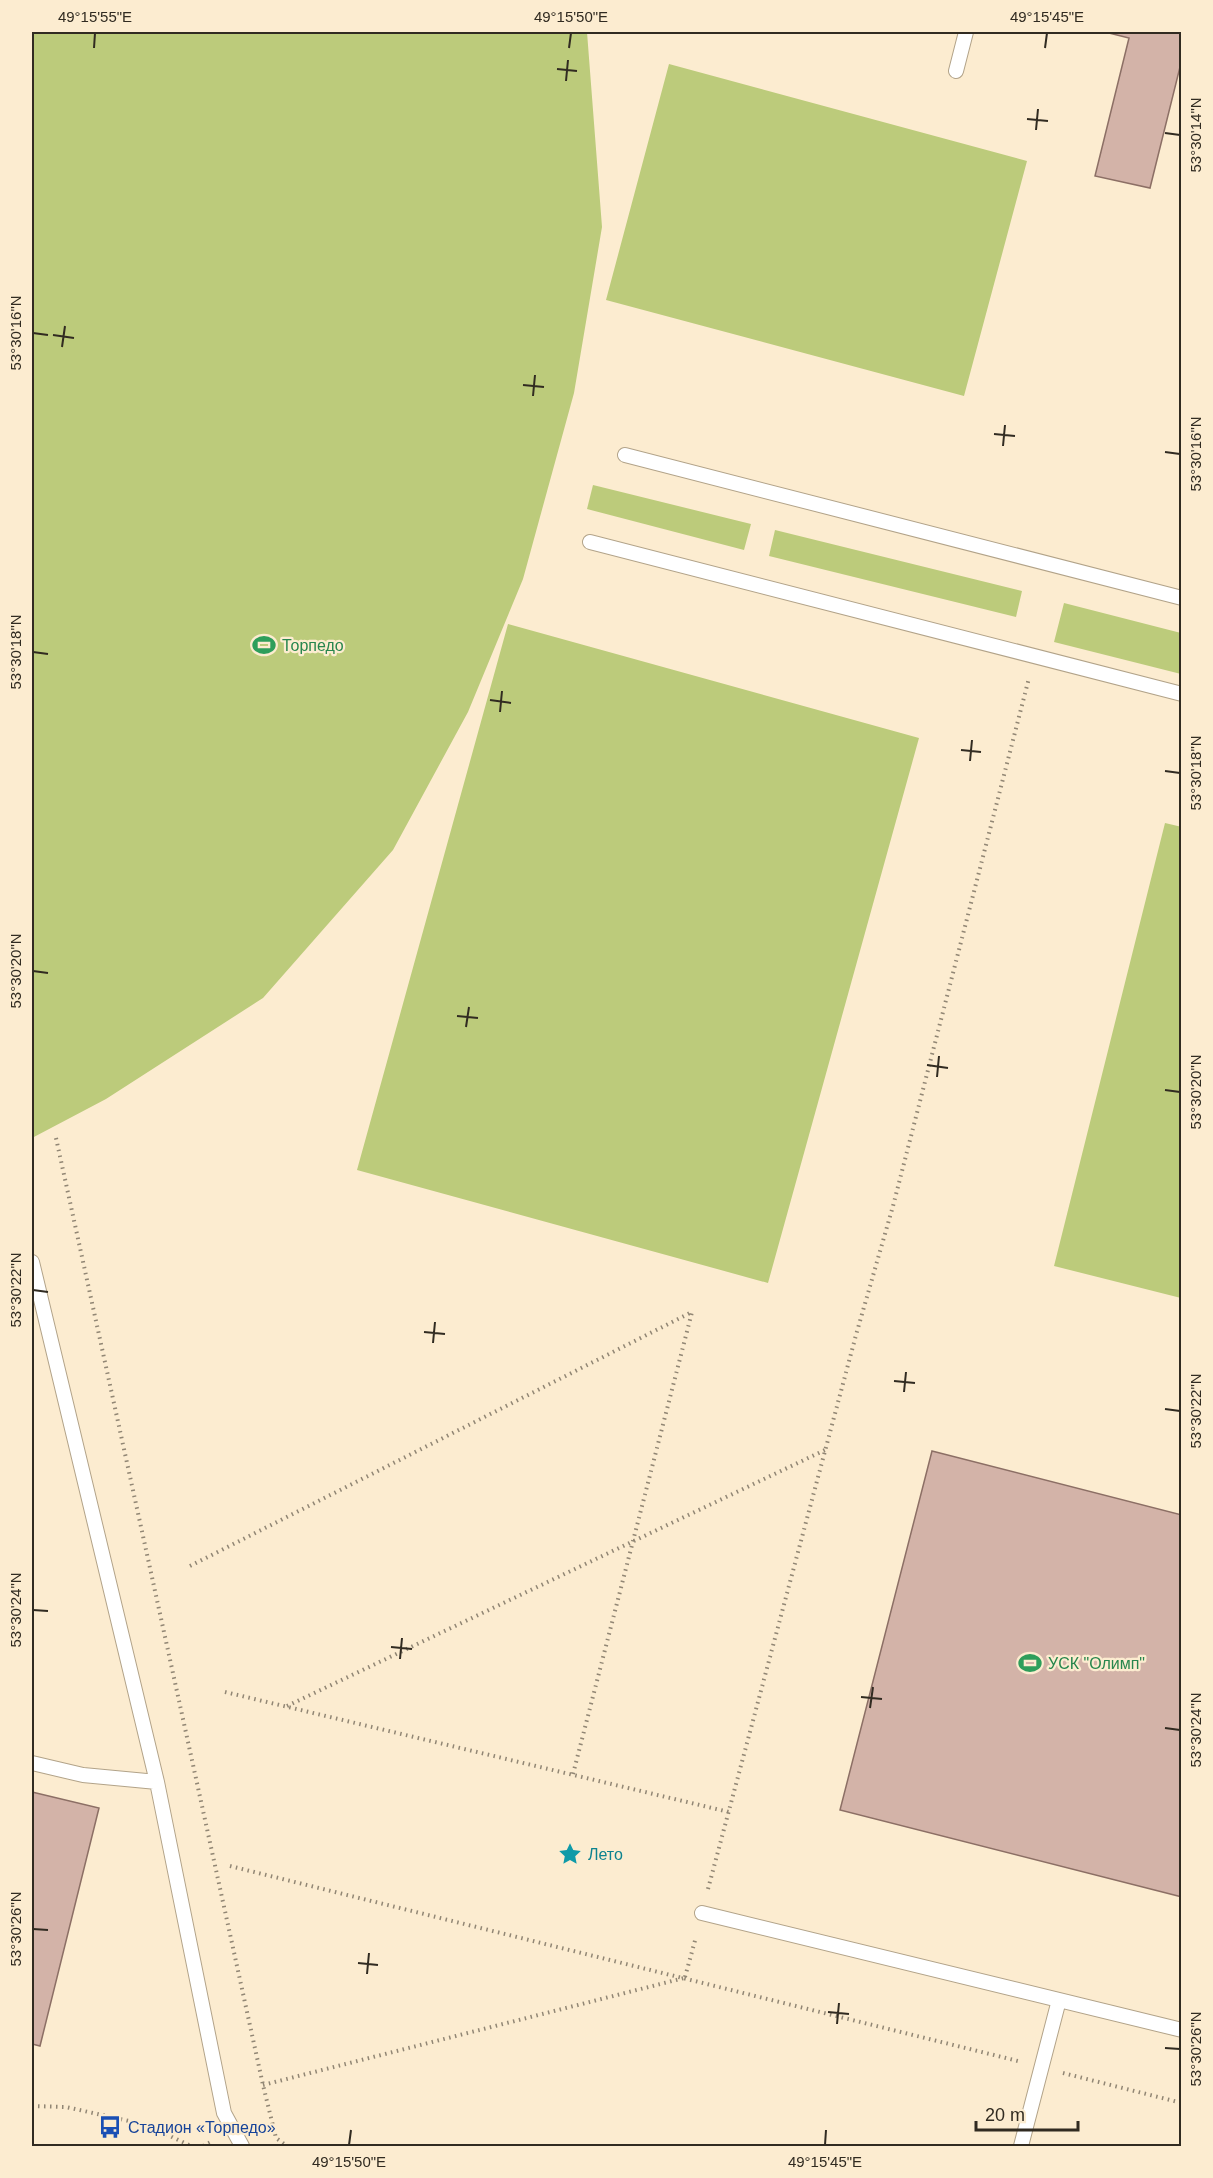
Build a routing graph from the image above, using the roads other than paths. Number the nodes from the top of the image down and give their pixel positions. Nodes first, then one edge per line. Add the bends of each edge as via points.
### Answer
1 (966, 32) edge
2 (956, 71) dead end
3 (625, 455) dead end
4 (590, 542) dead end
5 (1182, 598) edge
6 (1182, 694) edge
7 (32, 1262) edge
8 (32, 1763) edge
9 (157, 1782) junction
10 (702, 1913) road end
11 (1059, 2000) junction
12 (1182, 2030) edge
13 (242, 2146) edge
14 (1021, 2146) edge

1 - 2 lane
3 - 5 lane
4 - 6 lane
7 - 9 lane
8 - 9 lane via 83,1775
9 - 13 lane via 224,2113
10 - 11 lane
11 - 12 lane
11 - 14 lane

